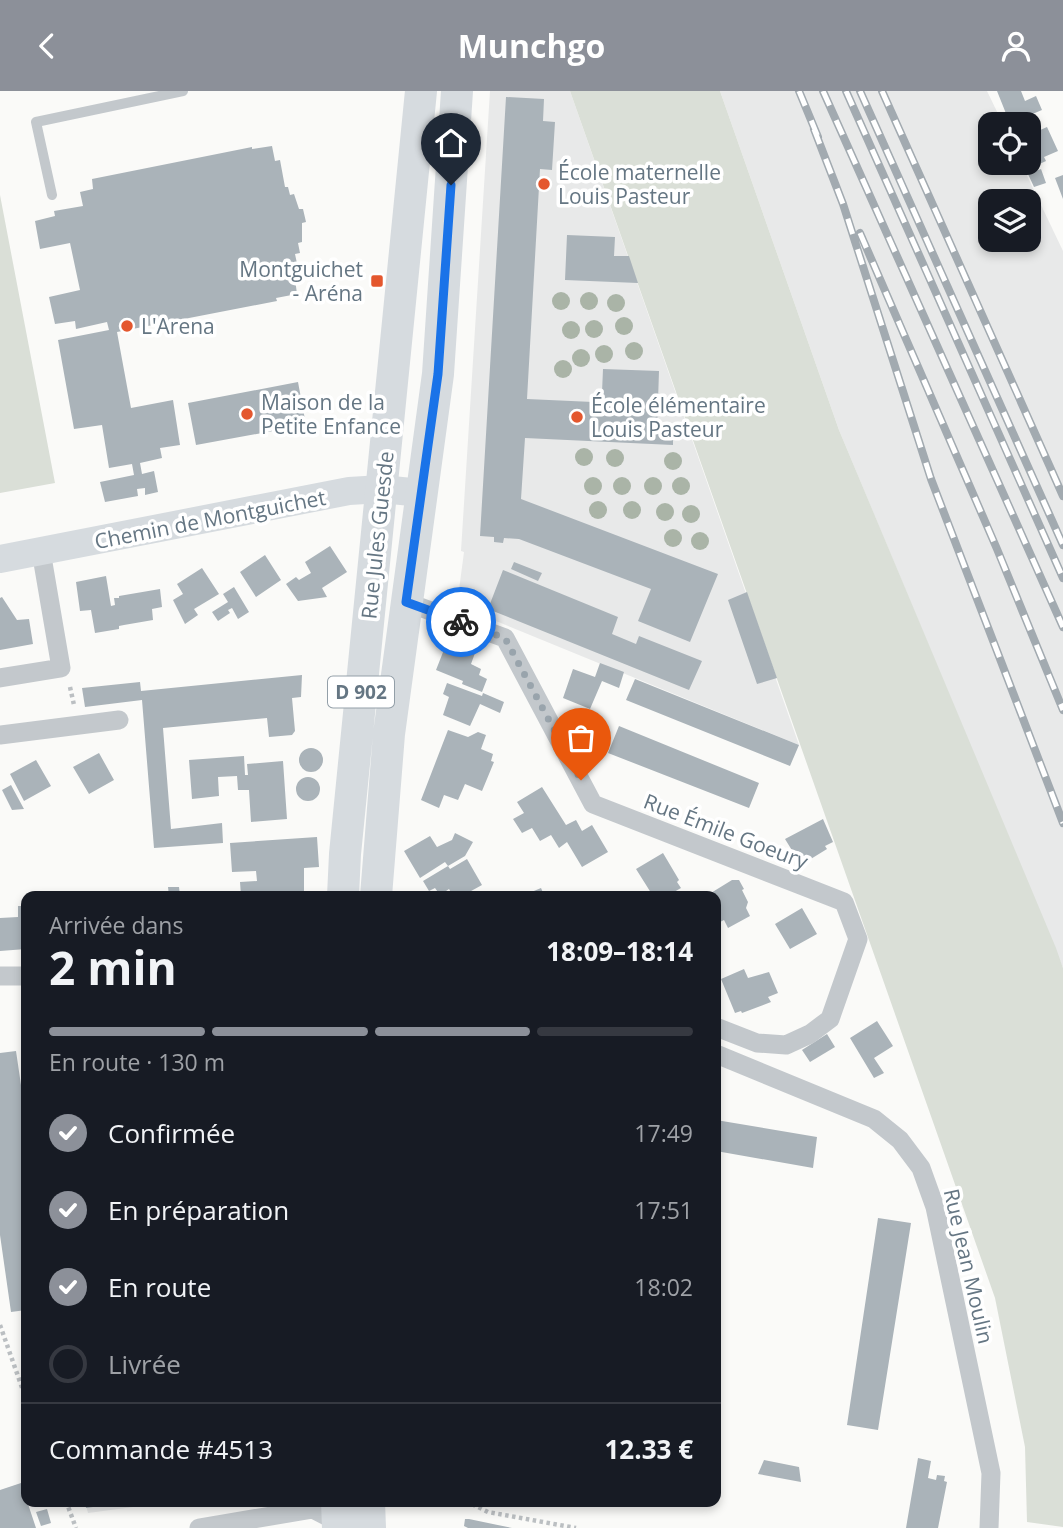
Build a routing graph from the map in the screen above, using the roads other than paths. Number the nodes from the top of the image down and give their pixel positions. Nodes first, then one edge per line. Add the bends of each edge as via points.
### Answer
1 (183, 91) edge
2 (421, 91) edge
3 (457, 91) edge
4 (51, 195) dead end
5 (382, 489) junction
6 (421, 493) junction
7 (41, 551) junction
8 (0, 559) edge
9 (406, 602) junction
10 (0, 678) edge
11 (119, 720) dead end
12 (0, 735) edge
13 (343, 891) edge
14 (376, 891) edge
15 (0, 976) edge
16 (21, 976) edge
17 (721, 1029) edge
18 (721, 1056) edge
19 (369, 1507) edge
20 (338, 1517) edge
21 (199, 1528) edge
22 (370, 1528) edge
23 (989, 1528) edge

1 - 4 lane via 36,122
2 - 5 main road, Rue Jules Guesde / D 902
3 - 6 main road, Rue Jules Guesde / D 902 via 438,366
5 - 6 street, Chemin de Montguichet
5 - 7 street, Chemin de Montguichet via 349,491
5 - 13 main road, Rue Jules Guesde / D 902
6 - 9 main road, Rue Jules Guesde / D 902
7 - 8 street, Chemin de Montguichet
7 - 10 street via 61,668
9 - 14 main road, Rue Jules Guesde / D 902
9 - 17 street, Rue Émile Goeury via 505,638 593,804 844,902 858,939 830,1019 786,1045 757,1043
11 - 12 street
15 - 16 street
18 - 23 street, Rue Jean Moulin via 874,1119 900,1140 921,1167 934,1207 991,1473
19 - 22 main road
20 - 21 street via 313,1509

